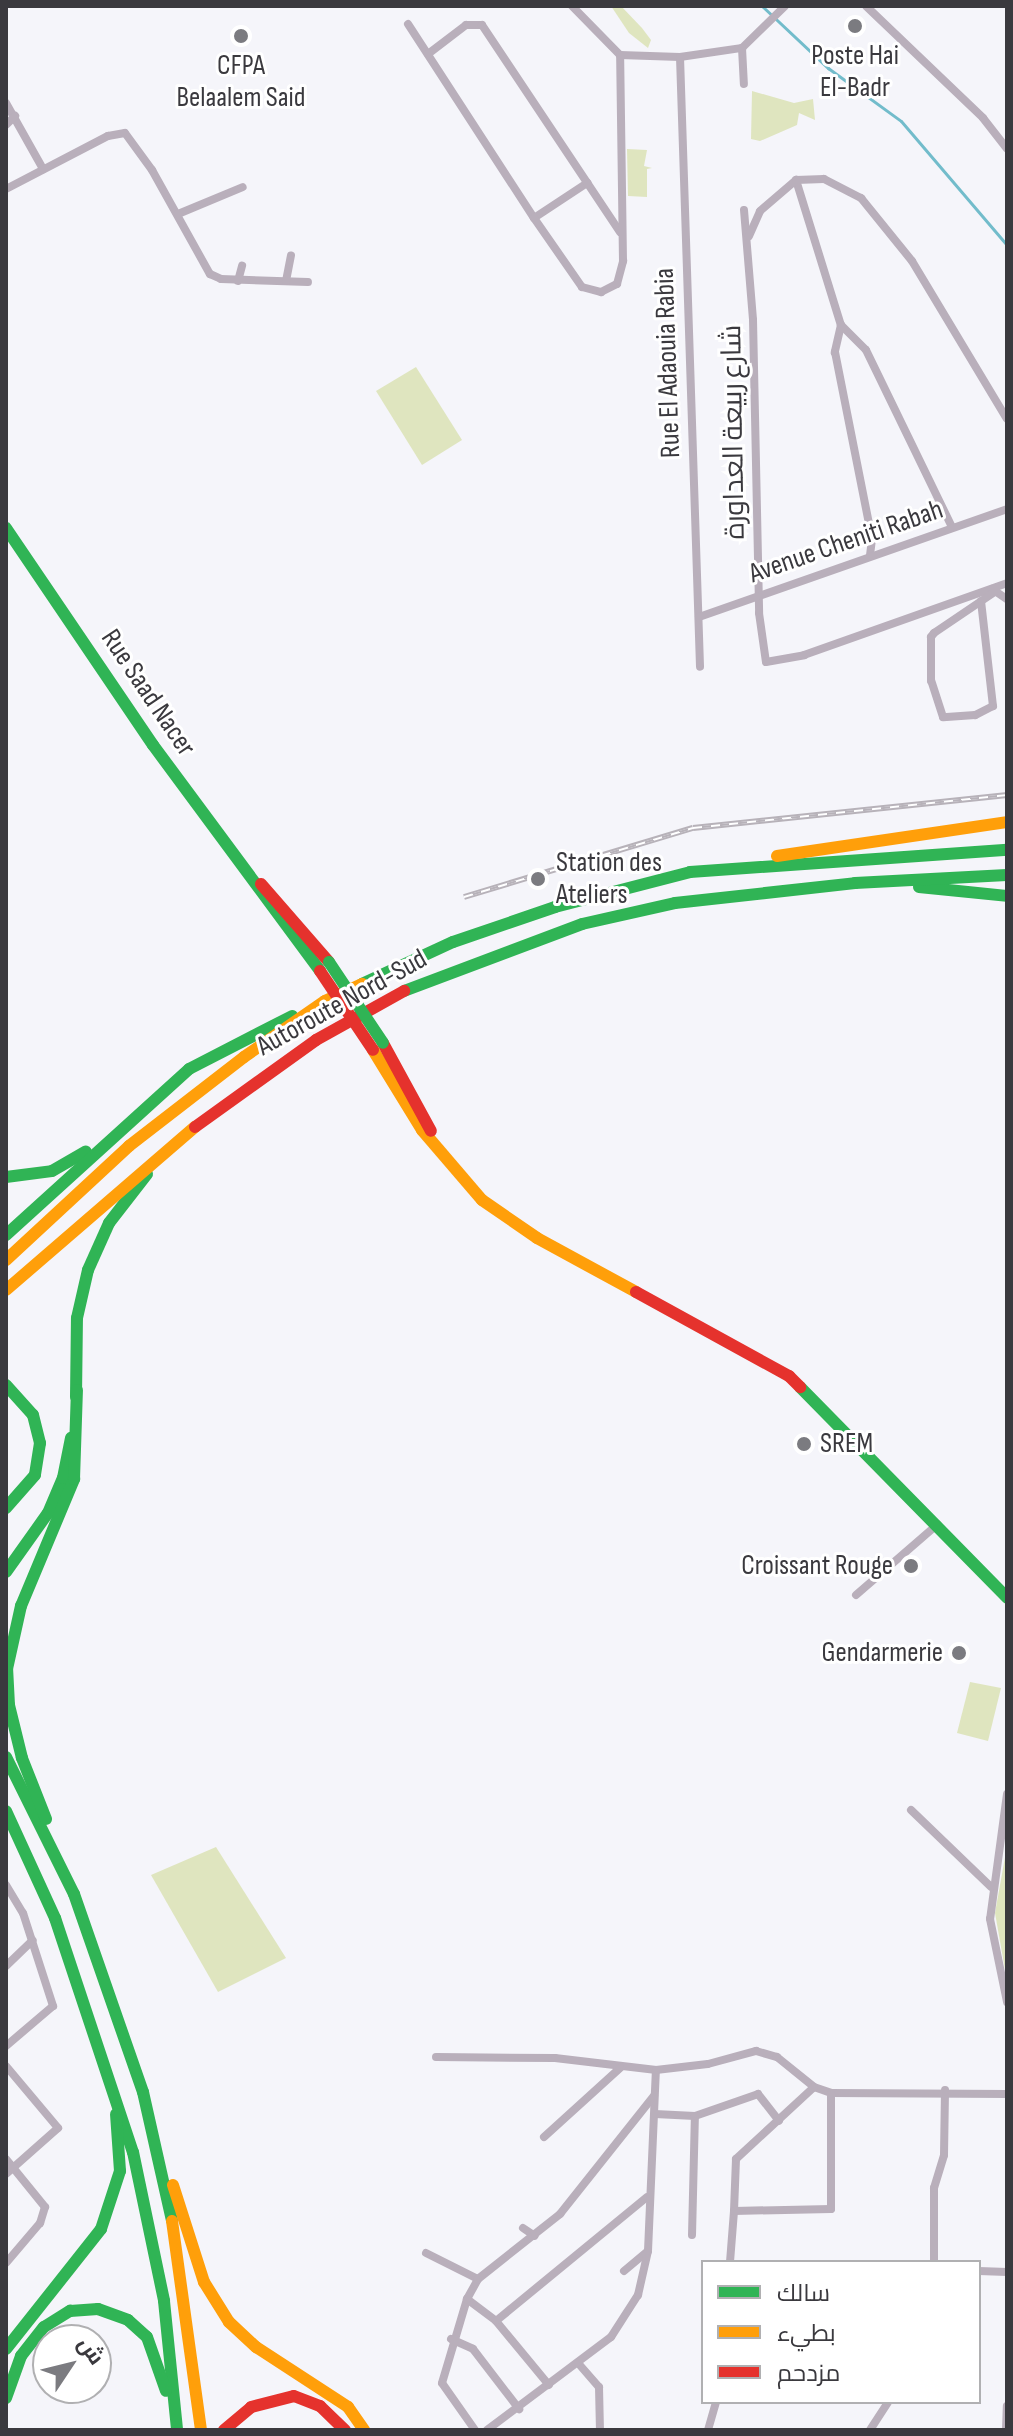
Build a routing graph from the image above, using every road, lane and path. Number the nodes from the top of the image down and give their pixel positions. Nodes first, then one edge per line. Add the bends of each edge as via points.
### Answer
1 (572, 6) edge
2 (866, 6) edge
3 (783, 8) edge
4 (408, 24) dead end
5 (742, 48) junction
6 (428, 54) junction
7 (620, 55) junction
8 (680, 57) junction
9 (744, 84) dead end
10 (6, 103) edge
11 (15, 116) junction
12 (6, 125) edge
13 (1007, 149) edge
14 (43, 169) junction
15 (796, 180) junction
16 (587, 183) junction
17 (243, 187) dead end
18 (6, 189) edge
19 (744, 210) dead end
20 (178, 214) junction
21 (534, 218) junction
22 (620, 232) junction
23 (748, 240) junction
24 (291, 255) dead end
25 (242, 266) dead end
26 (238, 281) junction
27 (286, 281) junction
28 (308, 282) dead end
29 (841, 325) junction
30 (1007, 419) edge
31 (1007, 509) edge
32 (952, 527) junction
33 (6, 528) edge
34 (870, 556) junction
35 (1007, 583) edge
36 (994, 590) junction
37 (760, 595) junction
38 (1007, 599) edge
39 (981, 601) junction
40 (699, 617) junction
41 (700, 667) dead end
42 (1007, 822) edge
43 (1007, 850) edge
44 (690, 872) junction
45 (1007, 875) edge
46 (855, 883) junction
47 (1007, 896) edge
48 (325, 1001) junction
49 (189, 1129) junction
50 (116, 1130) junction
51 (6, 1177) edge
52 (6, 1235) edge
53 (6, 1260) edge
54 (6, 1290) edge
55 (6, 1385) edge
56 (77, 1390) junction
57 (6, 1508) edge
58 (938, 1524) junction
59 (6, 1572) edge
60 (856, 1595) dead end
61 (1005, 1595) edge
62 (6, 1757) edge
63 (1007, 1794) edge
64 (911, 1810) dead end
65 (6, 1811) edge
66 (6, 1834) edge
67 (6, 1886) edge
68 (991, 1887) junction
69 (74, 1894) junction
70 (55, 1918) junction
71 (33, 1940) junction
72 (6, 1966) edge
73 (1007, 2002) edge
74 (6, 2046) edge
75 (436, 2057) dead end
76 (6, 2066) edge
77 (620, 2068) junction
78 (656, 2070) junction
79 (114, 2085) junction
80 (814, 2087) junction
81 (945, 2090) junction
82 (143, 2092) junction
83 (831, 2093) junction
84 (1007, 2094) edge
85 (655, 2096) junction
86 (655, 2114) junction
87 (695, 2116) junction
88 (779, 2121) junction
89 (544, 2137) dead end
90 (6, 2159) edge
91 (10, 2170) edge
92 (647, 2197) junction
93 (734, 2211) junction
94 (523, 2228) dead end
95 (692, 2235) dead end
96 (535, 2236) junction
97 (648, 2251) junction
98 (426, 2253) dead end
99 (730, 2260) edge
100 (934, 2260) edge
101 (6, 2263) edge
102 (624, 2271) dead end
103 (981, 2271) edge
104 (1007, 2272) edge
105 (478, 2279) junction
106 (467, 2299) junction
107 (496, 2321) junction
108 (451, 2339) junction
109 (6, 2349) edge
110 (578, 2363) junction
111 (549, 2385) junction
112 (6, 2398) edge
113 (715, 2404) edge
114 (887, 2404) edge
115 (1007, 2406) edge
116 (519, 2409) junction
117 (175, 2430) edge
118 (201, 2430) edge
119 (224, 2430) edge
120 (345, 2430) edge
121 (364, 2430) edge
122 (475, 2430) edge
123 (487, 2430) edge
124 (600, 2430) edge
125 (708, 2430) edge
126 (870, 2430) edge
127 (1006, 2430) edge

1 - 7 street
2 - 13 street via 983,118
3 - 5 street
4 - 6 street
5 - 8 street
5 - 9 street
6 - 16 street via 466,25 482,25
6 - 21 street
7 - 8 street
7 - 22 street
8 - 40 street, Rue El Adaouia Rabia
10 - 11 street
11 - 12 street
11 - 14 street
14 - 18 street
14 - 20 street via 108,136 125,133
15 - 23 street via 760,211
15 - 29 street
15 - 30 street via 834,183 874,208
16 - 21 street
16 - 22 street
17 - 20 street
19 - 23 street, شارع ربيعة العداورة
20 - 26 street via 210,274
21 - 22 street via 575,279 592,293 613,287 620,278
23 - 37 street, شارع ربيعة العداورة
24 - 27 street
25 - 26 street
26 - 27 street
27 - 28 street
29 - 32 street via 866,350
29 - 34 street via 835,352 872,539
31 - 32 street, Avenue Cheniti Rabah
32 - 34 street, Avenue Cheniti Rabah
33 - 58 main road, Rue Saad Nacer, bridge via 153,745 255,880 282,901 378,1046 438,1149 482,1200 519,1226 789,1376
34 - 37 street, Avenue Cheniti Rabah
35 - 36 street
36 - 37 street, شارع ربيعة العداورة via 779,663 766,662
36 - 38 street
36 - 39 street
37 - 40 street, Avenue Cheniti Rabah
39 - 39 street via 993,706 975,715 943,717 931,681 928,644 934,633
40 - 41 street, Rue El Adaouia Rabia
42 - 44 main road
43 - 44 main road, Autoroute Nord-Sud
44 - 48 main road, Autoroute Nord-Sud via 510,922
45 - 46 main road, Autoroute Nord-Sud
46 - 47 main road
46 - 49 main road, Autoroute Nord-Sud via 739,894 627,913 459,966 407,988 316,1040
48 - 50 main road via 218,1051
48 - 53 main road, Autoroute Nord-Sud via 129,1146
49 - 54 main road, Autoroute Nord-Sud
49 - 56 main road via 136,1186 94,1250 77,1318
50 - 51 main road via 58,1169
50 - 52 main road
55 - 57 main road via 33,1415 40,1443 35,1475
56 - 59 main road via 59,1487 48,1513
56 - 69 main road via 74,1479 21,1606 7,1669 9,1705 22,1758
58 - 60 street
58 - 61 main road, Rue Saad Nacer
62 - 69 main road
63 - 68 street
64 - 68 street
65 - 70 main road
66 - 70 main road
67 - 71 street
68 - 73 street via 990,1934
69 - 82 main road
70 - 79 main road
71 - 72 street
71 - 74 street via 53,2006
75 - 77 street via 555,2058
76 - 91 street via 58,2128
77 - 78 street
77 - 89 street
78 - 80 street via 756,2051 777,2057
78 - 85 street
79 - 109 main road via 120,2171 111,2208 84,2254
79 - 117 main road via 151,2230
80 - 83 street
80 - 88 street
81 - 83 street
81 - 84 street
81 - 100 street via 944,2155 934,2188
82 - 118 main road via 174,2230
82 - 121 main road via 204,2282 229,2322 256,2347 348,2407
83 - 93 street via 831,2209
85 - 86 street
85 - 96 street via 590,2180
86 - 87 street
86 - 92 street
87 - 88 street via 758,2094
87 - 95 street
88 - 93 street via 736,2159
90 - 91 street
91 - 101 street via 45,2207 40,2223
92 - 97 street
92 - 107 street
93 - 99 street
94 - 96 street
96 - 105 street
97 - 102 street
97 - 110 street via 627,2319
98 - 105 street
103 - 104 street
105 - 106 street
106 - 107 street
106 - 108 street
107 - 111 street
108 - 116 street via 473,2349
108 - 122 street via 442,2383
110 - 111 street
110 - 124 street via 599,2387
111 - 116 street
112 - 117 main road via 21,2356 44,2327 70,2311 98,2309 128,2320 147,2337 160,2362
113 - 125 street
114 - 126 street
115 - 127 street
116 - 123 street
119 - 120 main road via 251,2407 294,2396 320,2406

